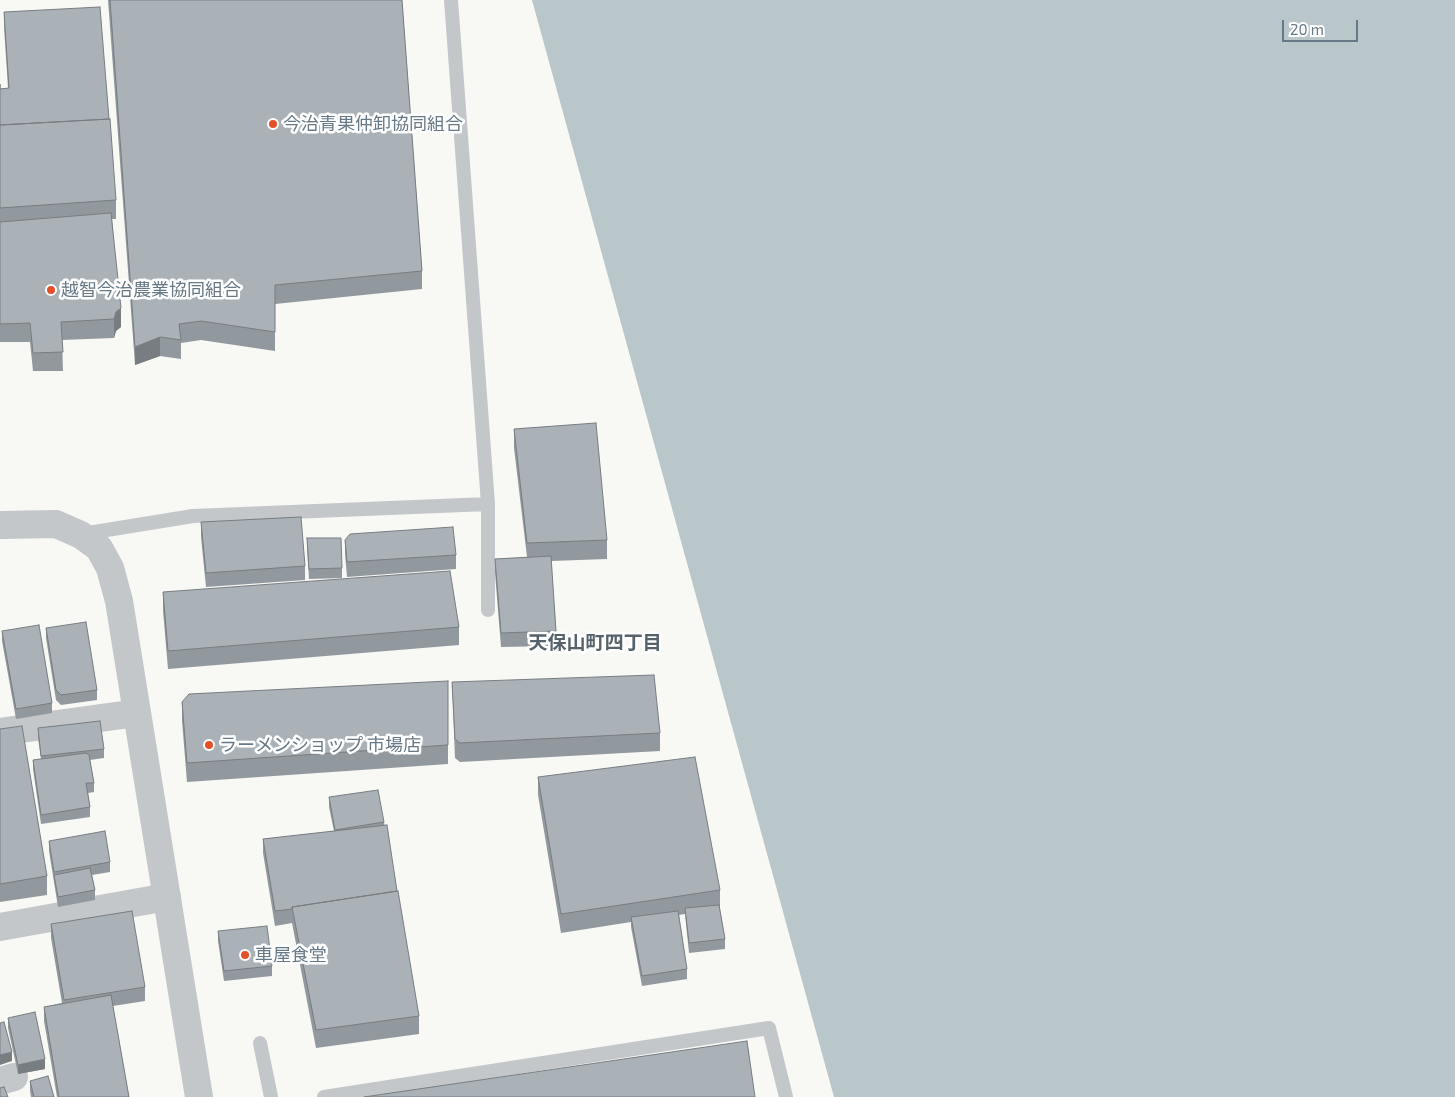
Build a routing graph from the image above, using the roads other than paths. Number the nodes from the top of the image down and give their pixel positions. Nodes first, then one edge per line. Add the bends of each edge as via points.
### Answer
1 (451, 0) edge
2 (488, 504) junction
3 (0, 525) edge
4 (81, 534) junction
5 (488, 610) dead end
6 (137, 714) junction
7 (0, 732) edge
8 (167, 897) junction
9 (0, 927) edge
10 (260, 1043) dead end
11 (199, 1097) edge
12 (271, 1097) edge
13 (324, 1097) edge
14 (786, 1097) edge

1 - 2 lane
2 - 4 lane via 192,516
2 - 5 lane
3 - 4 street via 56,524
4 - 6 street via 99,548 110,568 119,601
6 - 7 street
6 - 8 street
8 - 9 street
8 - 11 street
10 - 12 lane
13 - 14 lane via 769,1028

